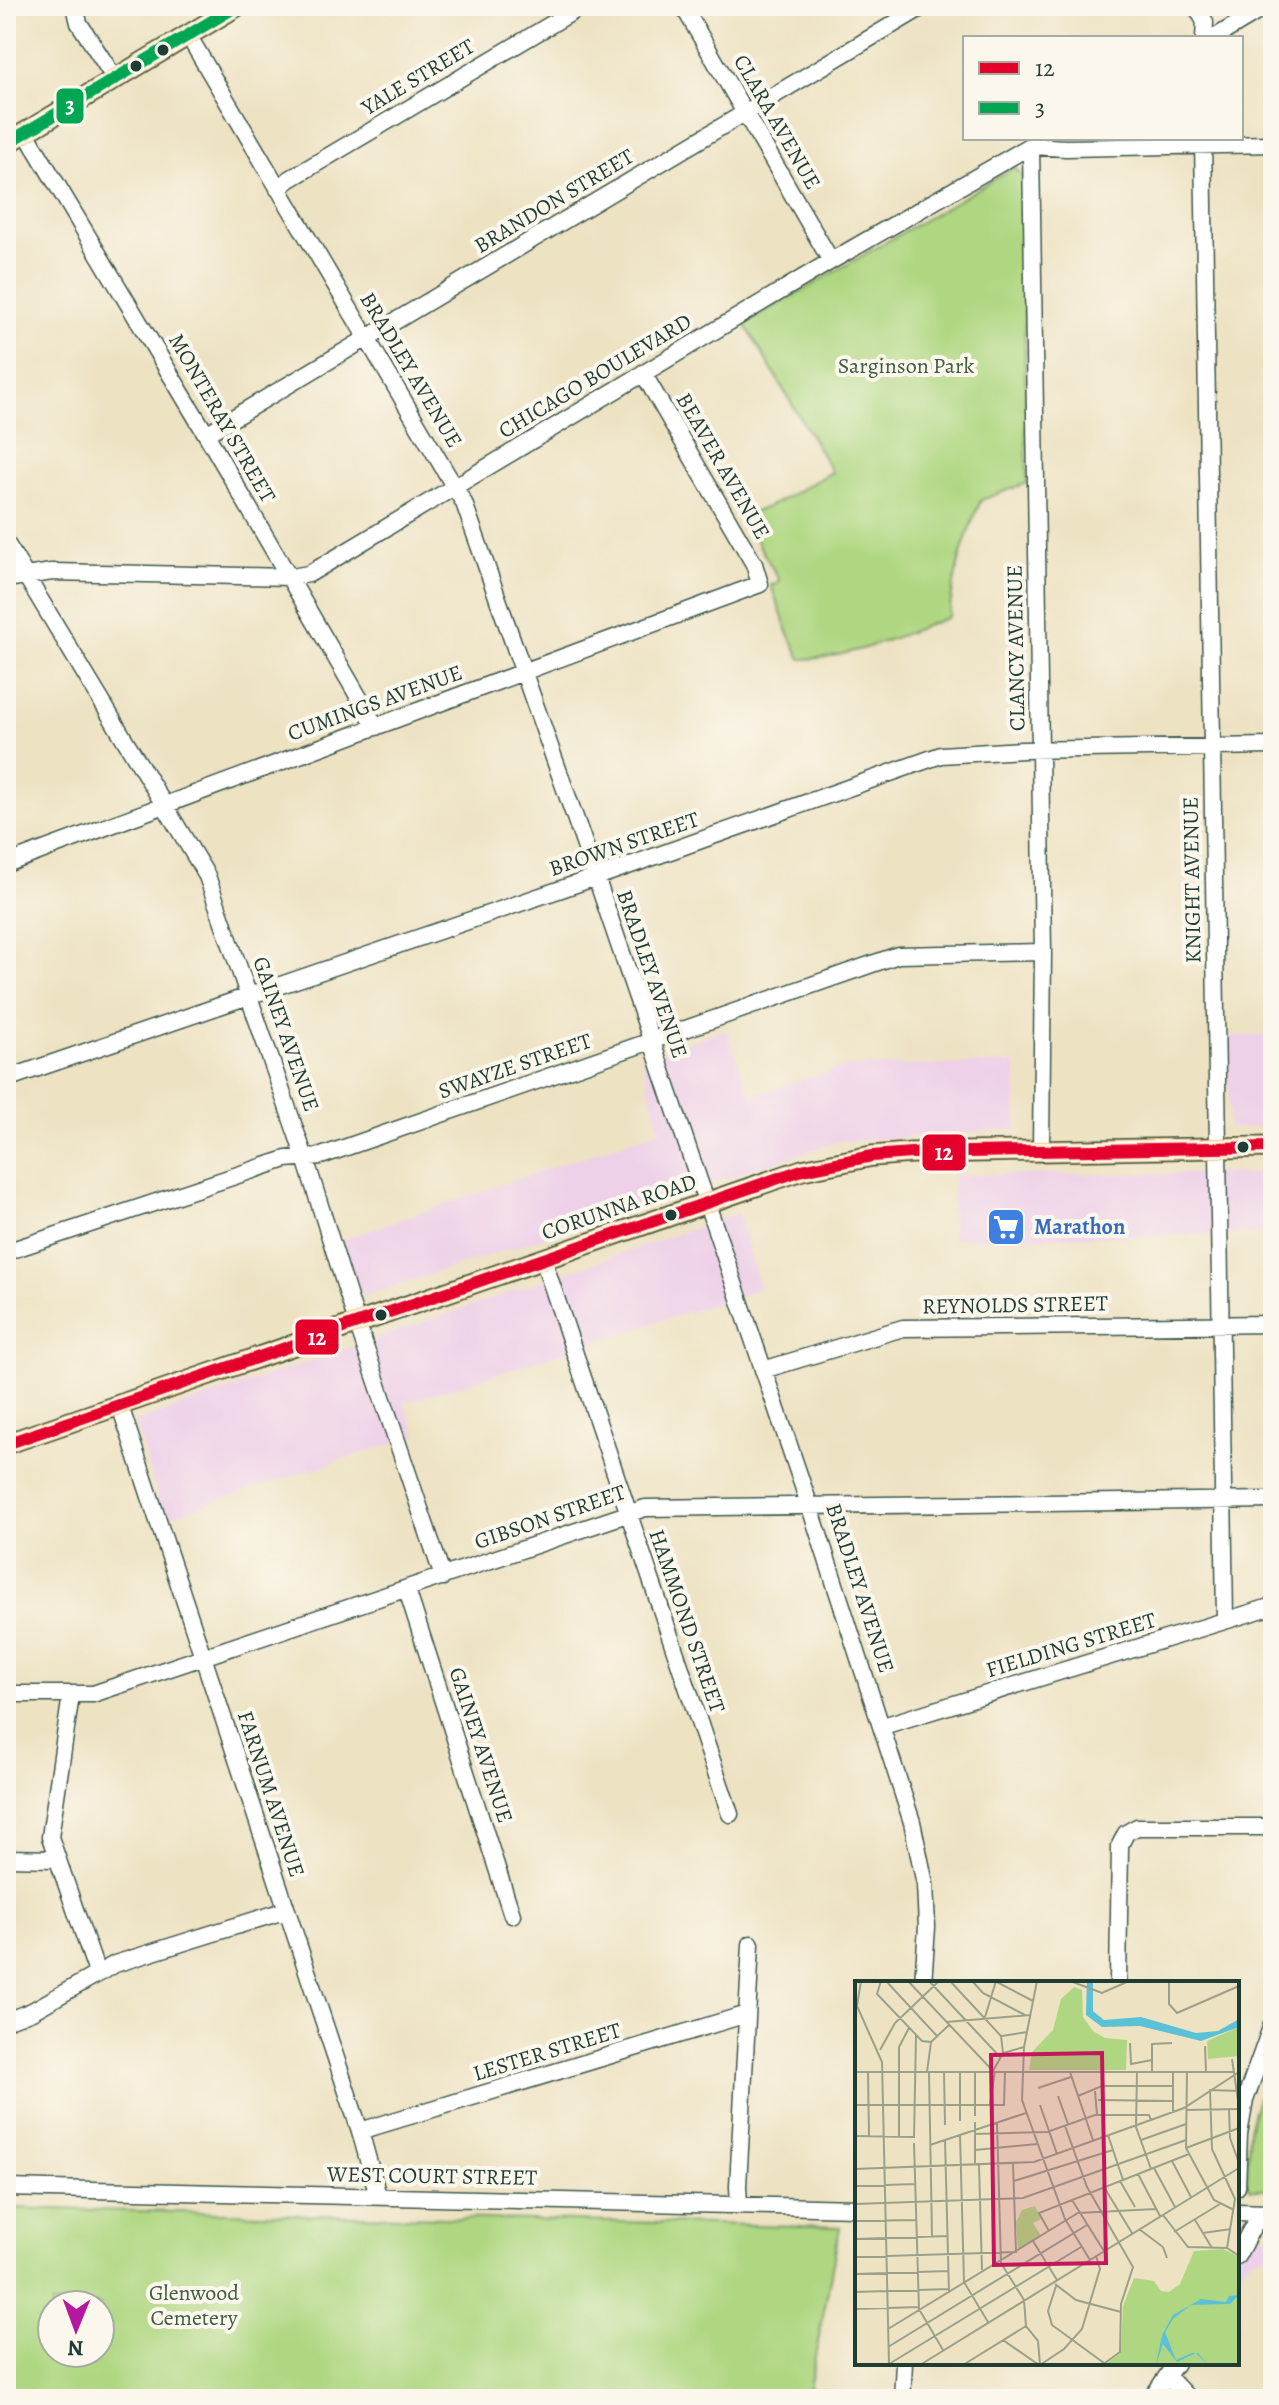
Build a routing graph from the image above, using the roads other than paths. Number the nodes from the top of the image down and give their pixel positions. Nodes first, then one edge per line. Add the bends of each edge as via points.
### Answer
1 (75, 6) edge
2 (237, 6) edge
3 (582, 6) edge
4 (683, 6) edge
5 (924, 6) edge
6 (1196, 6) edge
7 (1267, 6) edge
8 (188, 35) junction
9 (1204, 36) edge
10 (1217, 36) edge
11 (115, 79) junction
12 (745, 111) junction
13 (26, 133) junction
14 (1037, 142) edge
15 (1203, 142) edge
16 (6, 144) edge
17 (1273, 144) edge
18 (278, 189) junction
19 (831, 261) junction
20 (368, 338) junction
21 (643, 373) junction
22 (206, 434) junction
23 (455, 487) junction
24 (6, 543) edge
25 (28, 575) junction
26 (291, 577) junction
27 (6, 579) edge
28 (760, 584) joint
29 (525, 672) junction
30 (376, 727) junction
31 (1273, 746) edge
32 (1212, 747) junction
33 (1039, 750) junction
34 (164, 804) junction
35 (6, 864) edge
36 (596, 877) junction
37 (1043, 952) junction
38 (250, 996) junction
39 (652, 1042) junction
40 (6, 1079) edge
41 (1273, 1147) edge
42 (1218, 1149) junction
43 (1041, 1150) junction
44 (305, 1158) junction
45 (706, 1203) junction
46 (6, 1252) edge
47 (543, 1259) junction
48 (357, 1323) junction
49 (1222, 1324) junction
50 (1273, 1324) edge
51 (763, 1370) junction
52 (120, 1406) junction
53 (6, 1444) edge
54 (1273, 1500) edge
55 (1223, 1501) junction
56 (809, 1504) junction
57 (627, 1514) junction
58 (443, 1577) junction
59 (407, 1590) junction
60 (1273, 1606) edge
61 (1225, 1620) junction
62 (203, 1658) junction
63 (6, 1694) edge
64 (71, 1695) junction
65 (883, 1726) junction
66 (730, 1814) dead end
67 (1273, 1827) edge
68 (6, 1858) edge
69 (56, 1859) junction
70 (287, 1910) junction
71 (512, 1915) dead end
72 (751, 1944) dead end
73 (97, 1973) junction
74 (923, 1981) edge
75 (1118, 1981) edge
76 (747, 2014) junction
77 (6, 2021) edge
78 (1273, 2022) edge
79 (360, 2131) junction
80 (1239, 2134) edge
81 (6, 2188) edge
82 (378, 2196) junction
83 (739, 2205) junction
84 (855, 2208) edge
85 (1239, 2212) edge
86 (1266, 2213) edge
87 (1273, 2231) edge
88 (1239, 2253) edge
89 (904, 2365) edge
90 (1172, 2370) edge
91 (902, 2399) edge
92 (1151, 2399) edge
93 (1189, 2399) edge

1 - 11 street via 79,23
2 - 8 main road
3 - 18 street, YALE STREET
4 - 12 street, CLARA AVENUE
5 - 12 street, BRANDON STREET
6 - 9 street via 1205,22
7 - 10 street
8 - 11 main road
8 - 18 street, BRADLEY AVENUE
11 - 13 main road
12 - 19 street, CLARA AVENUE
12 - 20 street, BRANDON STREET
13 - 16 main road
13 - 22 street, MONTERAY STREET
14 - 15 street via 1066,148
14 - 19 street, CHICAGO BOULEVARD
14 - 33 street, CLANCY AVENUE
15 - 17 street
15 - 32 street, KNIGHT AVENUE
18 - 20 street, BRADLEY AVENUE
19 - 21 street, CHICAGO BOULEVARD
20 - 22 street, BRANDON STREET
20 - 23 street, BRADLEY AVENUE
21 - 23 street, CHICAGO BOULEVARD
21 - 28 street, BEAVER AVENUE via 754,564
22 - 26 street, MONTERAY STREET
23 - 26 street, CHICAGO BOULEVARD via 309,574
23 - 29 street, BRADLEY AVENUE
24 - 25 street, GAINEY AVENUE
25 - 26 street, CHICAGO BOULEVARD
25 - 27 street, CHICAGO BOULEVARD
25 - 34 street, GAINEY AVENUE
26 - 30 street, MONTERAY STREET
28 - 29 street, CUMINGS AVENUE
29 - 30 street, CUMINGS AVENUE
29 - 36 street, BRADLEY AVENUE
30 - 34 street, CUMINGS AVENUE
31 - 32 street, BROWN STREET
32 - 33 street, BROWN STREET
32 - 42 street, KNIGHT AVENUE
33 - 36 street, BROWN STREET via 941,755
33 - 37 street, CLANCY AVENUE
34 - 35 street, CUMINGS AVENUE
34 - 38 street, GAINEY AVENUE via 207,876
36 - 38 street, BROWN STREET
36 - 39 street, BRADLEY AVENUE
37 - 39 street, SWAYZE STREET via 898,955
37 - 43 street, CLANCY AVENUE
38 - 40 street, BROWN STREET
38 - 44 street, GAINEY AVENUE
39 - 44 street, SWAYZE STREET
39 - 45 street, BRADLEY AVENUE
41 - 42 main road, CORUNNA ROAD
42 - 43 main road, CORUNNA ROAD
42 - 49 street, KNIGHT AVENUE
43 - 45 main road, CORUNNA ROAD via 872,1156 802,1170
44 - 46 street, SWAYZE STREET via 286,1159
44 - 48 street, GAINEY AVENUE
45 - 47 main road, CORUNNA ROAD
45 - 51 street, BRADLEY AVENUE
47 - 48 main road, CORUNNA ROAD
47 - 57 street, HAMMOND STREET
48 - 52 main road, CORUNNA ROAD
48 - 58 street, GAINEY AVENUE
49 - 50 street, REYNOLDS STREET
49 - 51 street, REYNOLDS STREET via 903,1328
49 - 55 street, KNIGHT AVENUE
51 - 56 street, BRADLEY AVENUE
52 - 53 main road, CORUNNA ROAD
52 - 62 street, FARNUM AVENUE
54 - 55 street, GIBSON STREET
55 - 56 street, GIBSON STREET
55 - 61 street, KNIGHT AVENUE
56 - 57 street, GIBSON STREET via 645,1508
56 - 65 street, BRADLEY AVENUE
57 - 58 street, GIBSON STREET
57 - 66 street, HAMMOND STREET
58 - 59 street, GIBSON STREET
59 - 62 street, GIBSON STREET
59 - 71 street, GAINEY AVENUE
60 - 61 street, FIELDING STREET
61 - 65 street, FIELDING STREET
62 - 64 street, GIBSON STREET via 93,1694
62 - 70 street, FARNUM AVENUE
63 - 64 street, GIBSON STREET
64 - 69 street via 50,1837
65 - 74 street, BRADLEY AVENUE via 925,1884
67 - 75 street via 1156,1826 1126,1833 1120,1845
68 - 69 street
69 - 73 street
70 - 73 street
70 - 79 street, FARNUM AVENUE
72 - 76 street
73 - 77 street
76 - 79 street, LESTER STREET
76 - 83 street
78 - 80 street via 1245,2100
79 - 82 street, FARNUM AVENUE
81 - 82 street, WEST COURT STREET
82 - 83 street, WEST COURT STREET
83 - 84 street, WEST COURT STREET
85 - 86 street
86 - 87 street
86 - 88 street
89 - 91 street
90 - 92 street
90 - 93 street

